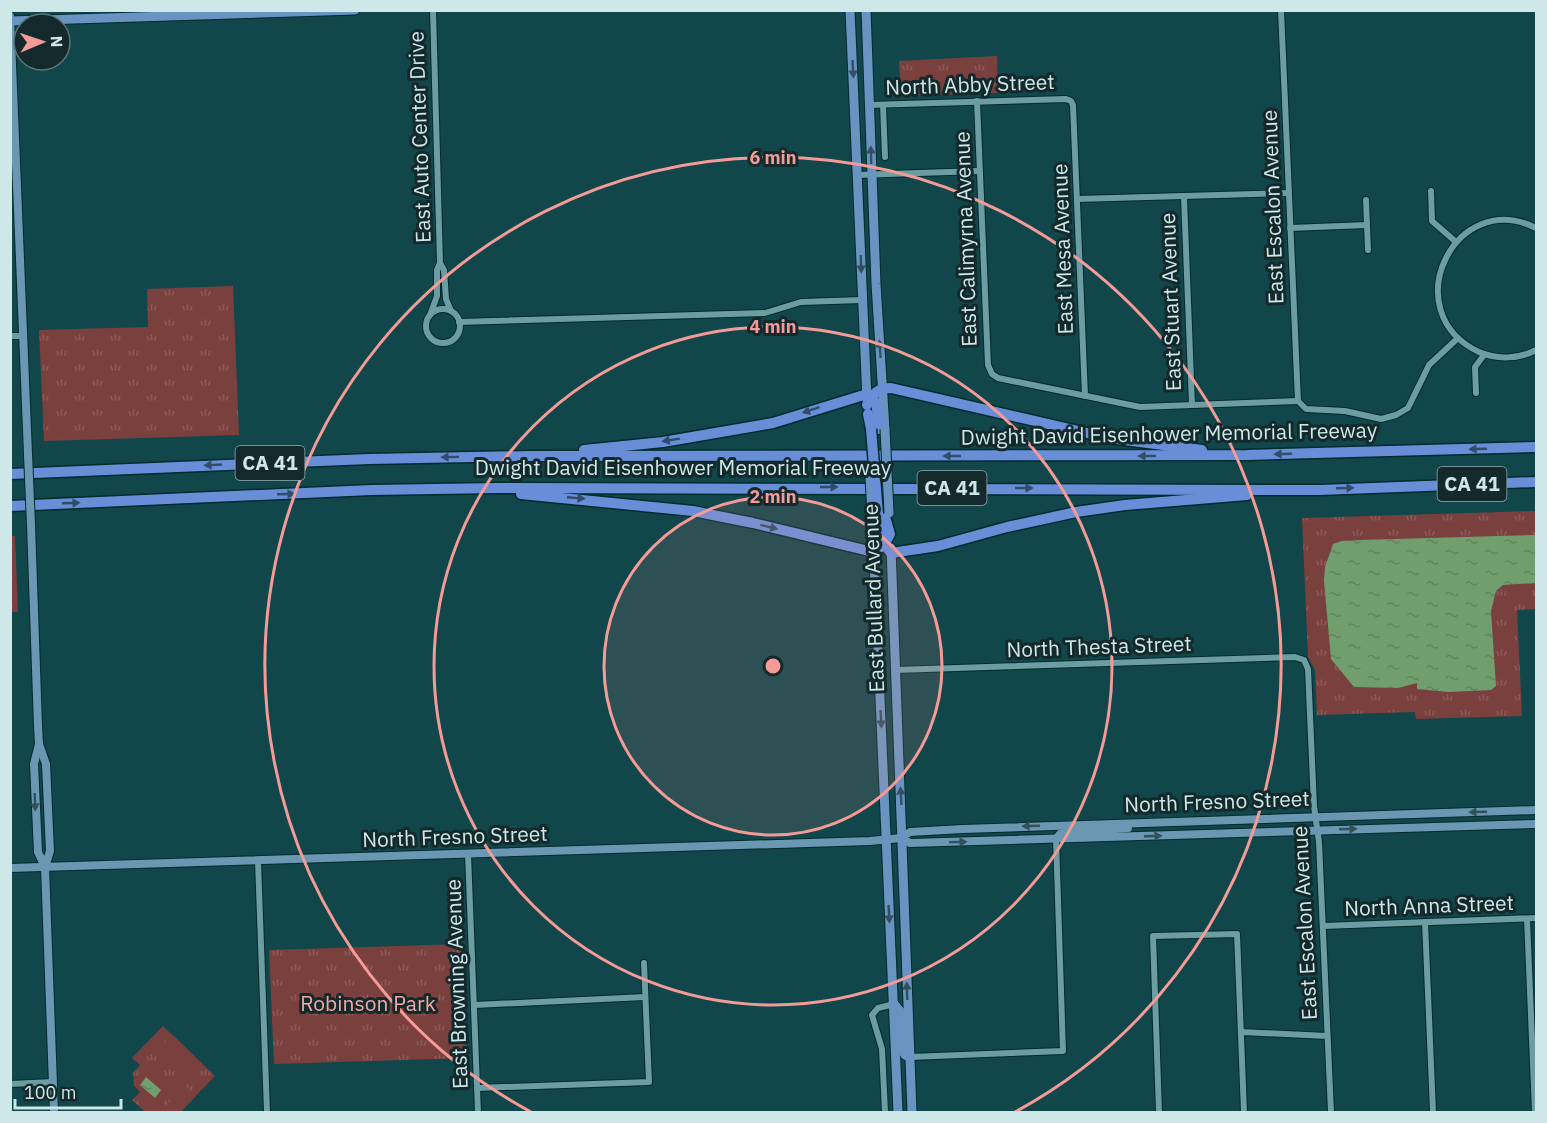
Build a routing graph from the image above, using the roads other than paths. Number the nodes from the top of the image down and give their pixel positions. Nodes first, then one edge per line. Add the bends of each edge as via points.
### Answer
1 (356, 10) edge
2 (433, 10) edge
3 (850, 10) edge
4 (866, 10) edge
5 (1281, 10) edge
6 (10, 15) edge
7 (11, 21) edge
8 (977, 101) junction
9 (1071, 101) joint
10 (869, 105) junction
11 (883, 105) junction
12 (885, 157) dead end
13 (980, 171) junction
14 (857, 175) junction
15 (872, 175) junction
16 (1431, 191) dead end
17 (1289, 193) junction
18 (1184, 197) junction
19 (1077, 199) junction
20 (1366, 200) dead end
21 (1367, 225) junction
22 (1290, 228) junction
23 (1536, 228) edge
24 (1456, 242) junction
25 (1368, 250) dead end
26 (440, 263) junction
27 (862, 300) junction
28 (451, 311) junction
29 (430, 315) junction
30 (459, 322) junction
31 (10, 336) edge
32 (24, 336) junction
33 (1458, 338) junction
34 (1536, 350) edge
35 (1484, 355) junction
36 (883, 388) junction
37 (1476, 393) dead end
38 (1085, 396) junction
39 (1298, 401) junction
40 (869, 402) junction
41 (1192, 405) junction
42 (876, 429) junction
43 (1536, 447) edge
44 (1247, 455) junction
45 (530, 456) junction
46 (10, 474) edge
47 (1536, 482) edge
48 (498, 488) junction
49 (1319, 490) junction
50 (10, 506) edge
51 (881, 514) junction
52 (888, 549) junction
53 (873, 552) junction
54 (1304, 660) joint
55 (895, 670) junction
56 (1536, 810) edge
57 (1316, 817) junction
58 (1536, 818) edge
59 (1131, 823) junction
60 (1521, 824) junction
61 (1536, 824) edge
62 (1317, 830) junction
63 (901, 838) junction
64 (886, 839) junction
65 (1056, 839) junction
66 (468, 854) junction
67 (258, 861) junction
68 (45, 867) junction
69 (10, 868) edge
70 (1536, 918) edge
71 (1527, 919) junction
72 (1425, 922) junction
73 (1323, 926) junction
74 (644, 963) dead end
75 (645, 997) junction
76 (894, 1004) junction
77 (474, 1005) junction
78 (1241, 1032) junction
79 (1327, 1036) junction
80 (910, 1057) junction
81 (53, 1082) junction
82 (10, 1084) edge
83 (477, 1088) junction
84 (54, 1113) edge
85 (267, 1113) edge
86 (478, 1113) edge
87 (885, 1113) edge
88 (898, 1113) edge
89 (912, 1113) edge
90 (1160, 1113) edge
91 (1244, 1113) edge
92 (1330, 1113) edge
93 (1433, 1113) edge
94 (1535, 1113) edge

1 - 7 main road
2 - 26 street, East Auto Center Drive
3 -> 14 main road
4 - 10 main road
5 - 17 street, East Escalon Avenue
6 - 7 main road
7 - 32 main road
8 - 9 street, North Abby Street
8 - 11 street, North Abby Street
8 - 13 street, East Calimyrna Avenue
9 - 19 street, East Mesa Avenue
10 - 11 street, North Abby Street
15 -> 10 main road
11 - 12 street
13 - 15 street
13 - 38 street, East Calimyrna Avenue via 988,365 992,374
14 - 15 street
14 -> 27 main road
36 -> 15 main road
16 - 24 street via 1432,221
17 - 18 street
17 - 22 street, East Escalon Avenue
18 - 19 street
18 - 41 street, East Stuart Avenue
19 - 38 street, East Mesa Avenue
20 - 21 street
21 - 22 street
21 - 25 street
22 - 39 street, East Escalon Avenue
23 - 24 street via 1517,221 1491,222
24 - 33 street via 1442,264 1437,290 1443,316
26 - 28 street, East Auto Center Drive
26 - 29 street, East Auto Center Drive via 437,296
27 - 30 street via 801,302 765,313
27 - 40 main road
28 - 29 street via 441,309
28 - 30 street
29 - 30 street via 427,334 440,344 455,339
31 - 32 street
32 - 68 main road, bridge via 39,744 46,764 50,851
33 - 35 street
33 - 39 street via 1430,365 1408,408 1396,415 1380,419 1345,411 1306,409
34 - 35 street via 1515,357
35 - 37 street via 1475,367
36 - 40 highway
36 - 42 main road
36 - 44 highway via 1109,438
38 - 41 street via 1140,407
39 - 41 street
40 - 42 highway
40 - 42 highway via 876,404
40 -> 45 highway via 663,442
42 - 51 highway
43 -> 44 highway, Dwight David Eisenhower Memorial Freeway / CA 41
44 -> 45 highway, Dwight David Eisenhower Memorial Freeway / CA 41
45 -> 46 highway, Dwight David Eisenhower Memorial Freeway / CA 41
49 -> 47 highway, Dwight David Eisenhower Memorial Freeway / CA 41
48 -> 49 highway, Dwight David Eisenhower Memorial Freeway / CA 41
50 -> 48 highway, Dwight David Eisenhower Memorial Freeway / CA 41
48 -> 53 highway via 693,511
49 - 52 highway via 1125,505 1007,527 938,546
51 - 52 highway via 890,534
51 - 52 highway via 879,532
51 - 53 main road, East Bullard Avenue
52 - 53 highway
52 - 55 main road, East Bullard Avenue
53 -> 64 main road, East Bullard Avenue
54 - 55 street, North Thesta Street via 1295,657
54 - 57 street, East Escalon Avenue via 1308,669
63 -> 55 main road, East Bullard Avenue
56 -> 57 main road, North Fresno Street
57 - 59 main road, North Fresno Street
57 - 62 street, East Escalon Avenue
58 - 60 main road
59 -> 63 main road, North Fresno Street via 910,832
59 - 65 main road via 1124,829 1060,834
60 - 61 main road, North Fresno Street
62 -> 60 main road, North Fresno Street
65 -> 62 main road, North Fresno Street
62 - 73 street, East Escalon Avenue
63 - 64 main road, North Fresno Street
63 -> 65 main road, North Fresno Street via 910,843
80 -> 63 main road, East Bullard Avenue
64 - 66 main road, North Fresno Street
64 -> 76 main road, East Bullard Avenue
65 - 80 street via 1063,1052
66 - 67 main road, North Fresno Street
66 - 77 street, East Browning Avenue
67 - 68 main road, North Fresno Street
67 - 85 street
68 - 69 main road, North Fresno Street
68 - 81 main road
70 - 71 street, North Anna Street
71 - 72 street, North Anna Street
71 - 94 street
72 - 73 street, North Anna Street
72 - 93 street
73 - 79 street, East Escalon Avenue
74 - 75 street
75 - 77 street
75 - 83 street via 649,1082
76 - 80 main road via 900,1011 903,1052
76 - 87 street via 878,1008 872,1015 882,1049
76 - 88 main road, East Bullard Avenue
77 - 83 street, East Browning Avenue
78 - 79 street
78 - 90 street via 1237,934 1153,936
78 - 91 street
79 - 92 street, East Escalon Avenue
80 - 89 main road, East Bullard Avenue
81 - 82 street
81 - 84 main road
83 - 86 street, East Browning Avenue

